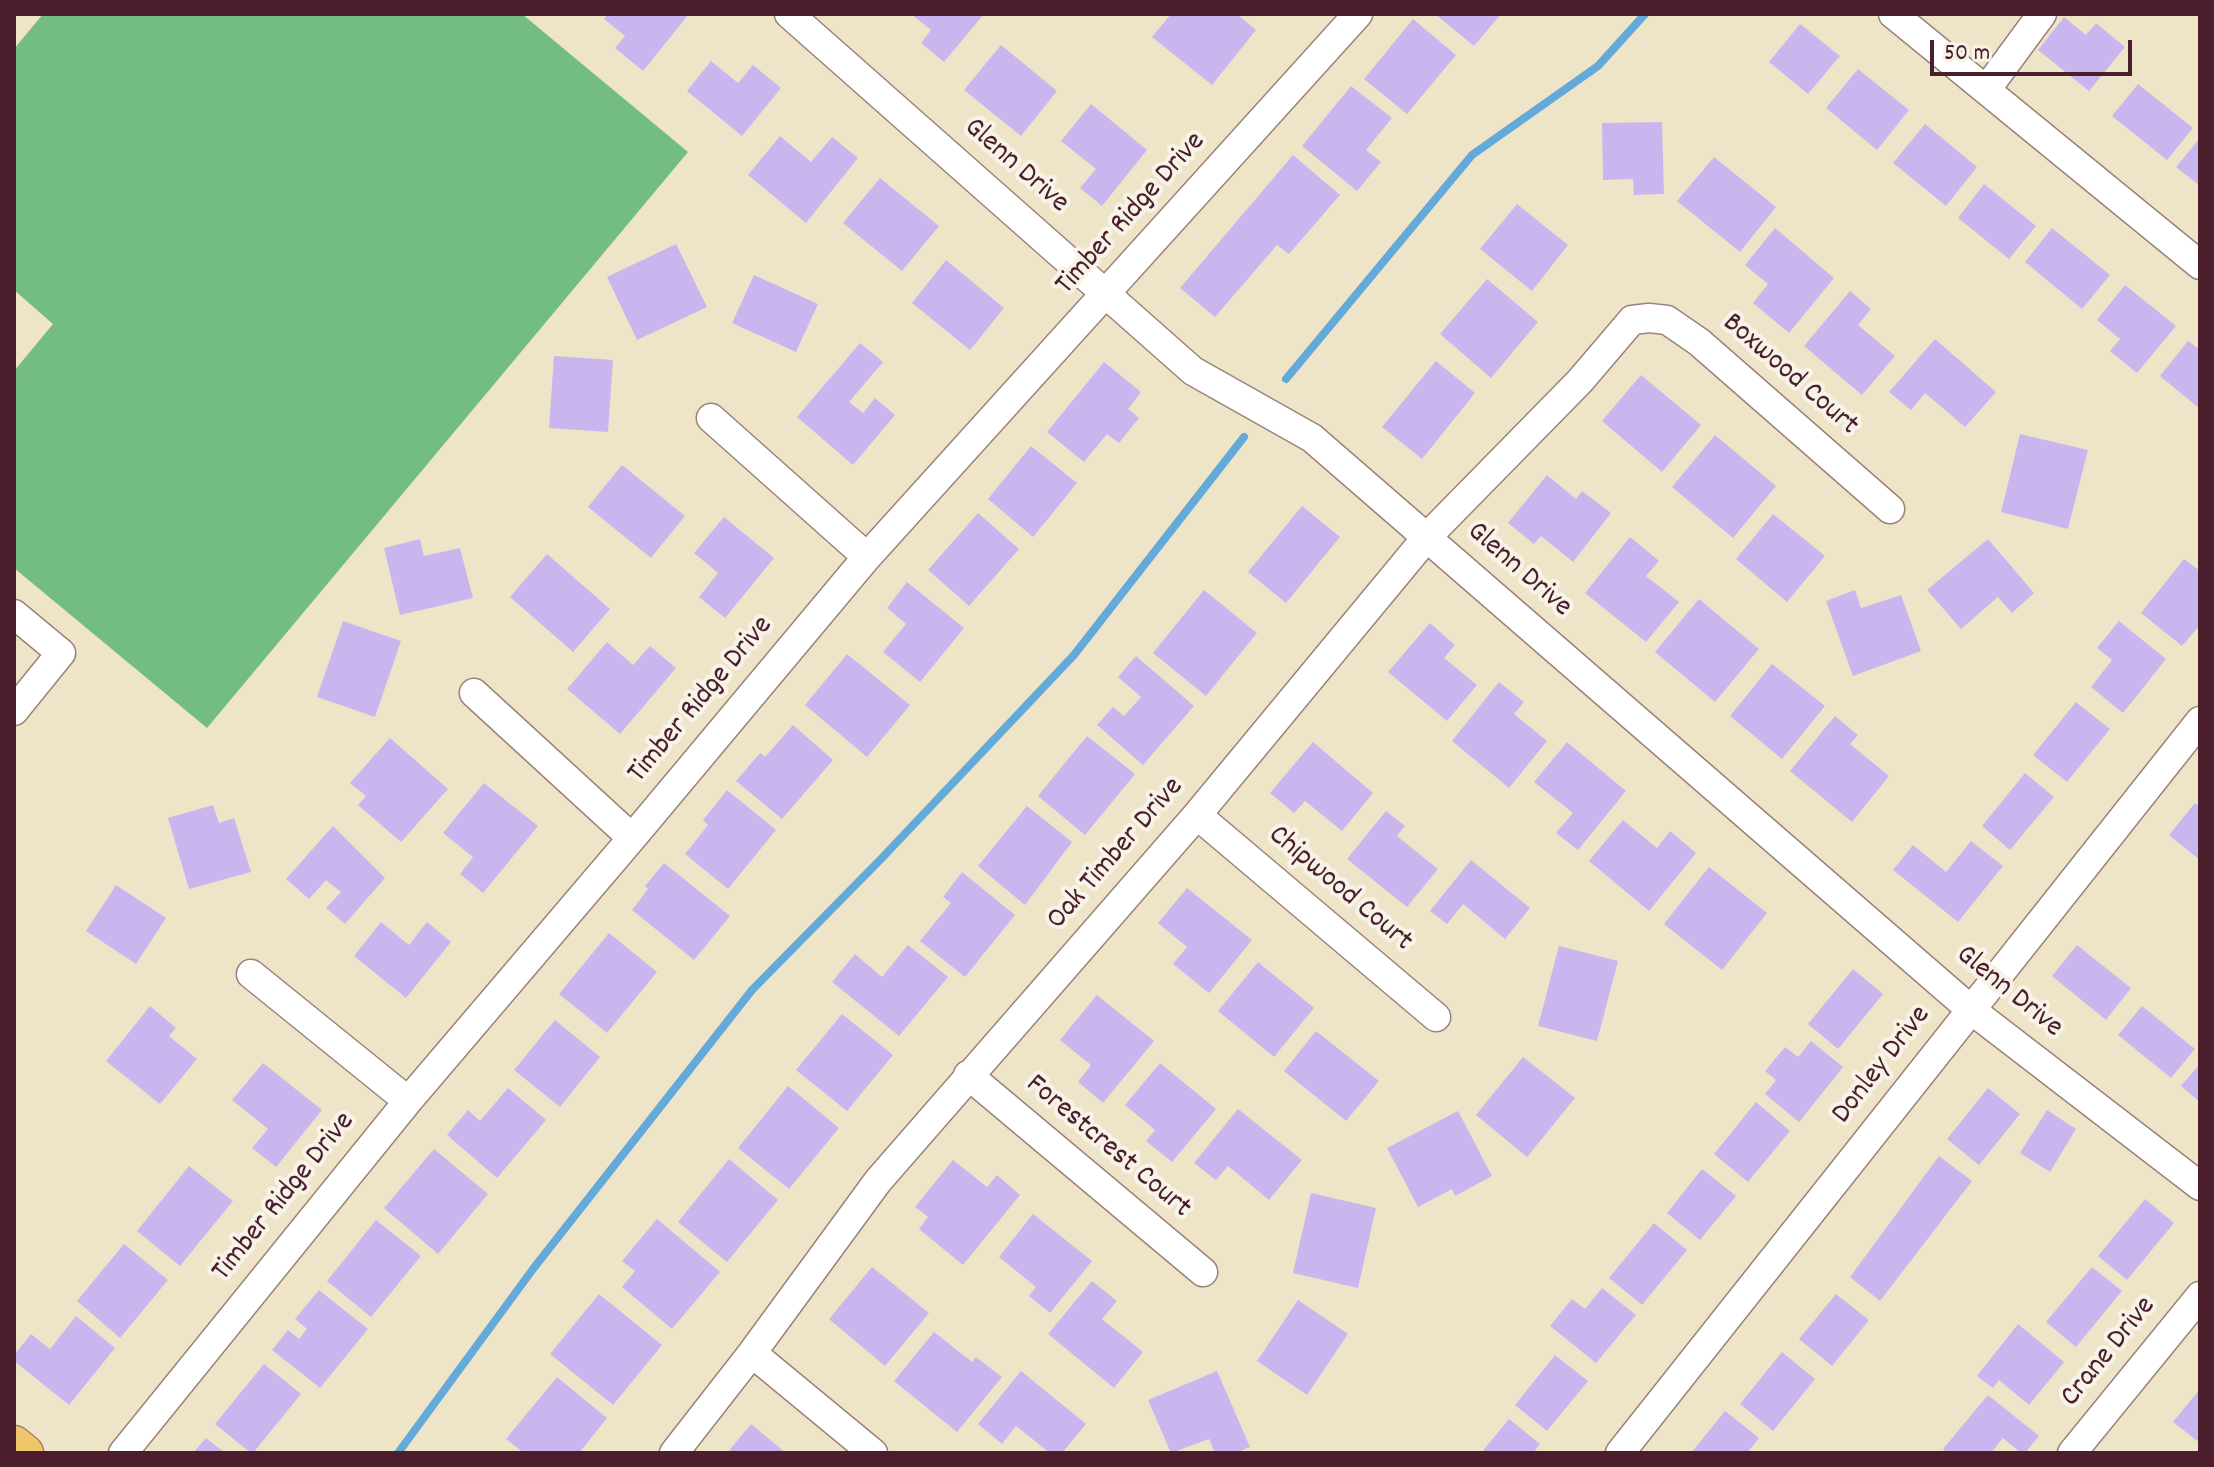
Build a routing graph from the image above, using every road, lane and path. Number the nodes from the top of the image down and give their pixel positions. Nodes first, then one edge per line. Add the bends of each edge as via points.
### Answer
1 (789, 14) edge
2 (1893, 14) edge
3 (2042, 14) edge
4 (1350, 17) edge
5 (1986, 90) junction
6 (2200, 265) edge
7 (1108, 293) junction
8 (1632, 320) joint
9 (711, 418) dead end
10 (1890, 509) dead end
11 (1427, 537) junction
12 (867, 557) junction
13 (14, 614) edge
14 (474, 693) dead end
15 (14, 711) edge
16 (2200, 721) edge
17 (1197, 815) junction
18 (632, 838) junction
19 (251, 974) dead end
20 (1970, 1009) junction
21 (1436, 1017) dead end
22 (968, 1075) junction
23 (408, 1101) junction
24 (2200, 1186) edge
25 (1203, 1272) dead end
26 (2200, 1296) edge
27 (752, 1353) junction
28 (14, 1444) edge
29 (25, 1453) edge
30 (123, 1453) edge
31 (674, 1453) edge
32 (873, 1453) edge
33 (1620, 1453) edge
34 (2072, 1453) edge

1 - 7 street, Glenn Drive
2 - 5 street
3 - 5 street
4 - 7 street, Timber Ridge Drive
5 - 6 street
7 - 11 street, Glenn Drive via 1193,371 1312,438
7 - 12 street, Timber Ridge Drive
8 - 10 street, Boxwood Court via 1667,320 1699,342
8 - 11 street, Oak Timber Drive via 1580,381
9 - 12 street
11 - 17 street, Oak Timber Drive
11 - 20 street, Glenn Drive
12 - 18 street, Timber Ridge Drive
13 - 15 street via 61,653
14 - 18 street
16 - 20 street, Donley Drive
17 - 21 street, Chipwood Court
17 - 22 street, Oak Timber Drive
18 - 23 street, Timber Ridge Drive
19 - 23 street
20 - 24 street, Glenn Drive
20 - 33 street, Donley Drive
22 - 25 street, Forestcrest Court
22 - 27 street, Oak Timber Drive via 878,1181
23 - 30 street, Timber Ridge Drive
26 - 34 street, Crane Drive
27 - 31 street, Oak Timber Drive
27 - 32 street
28 - 29 main road

